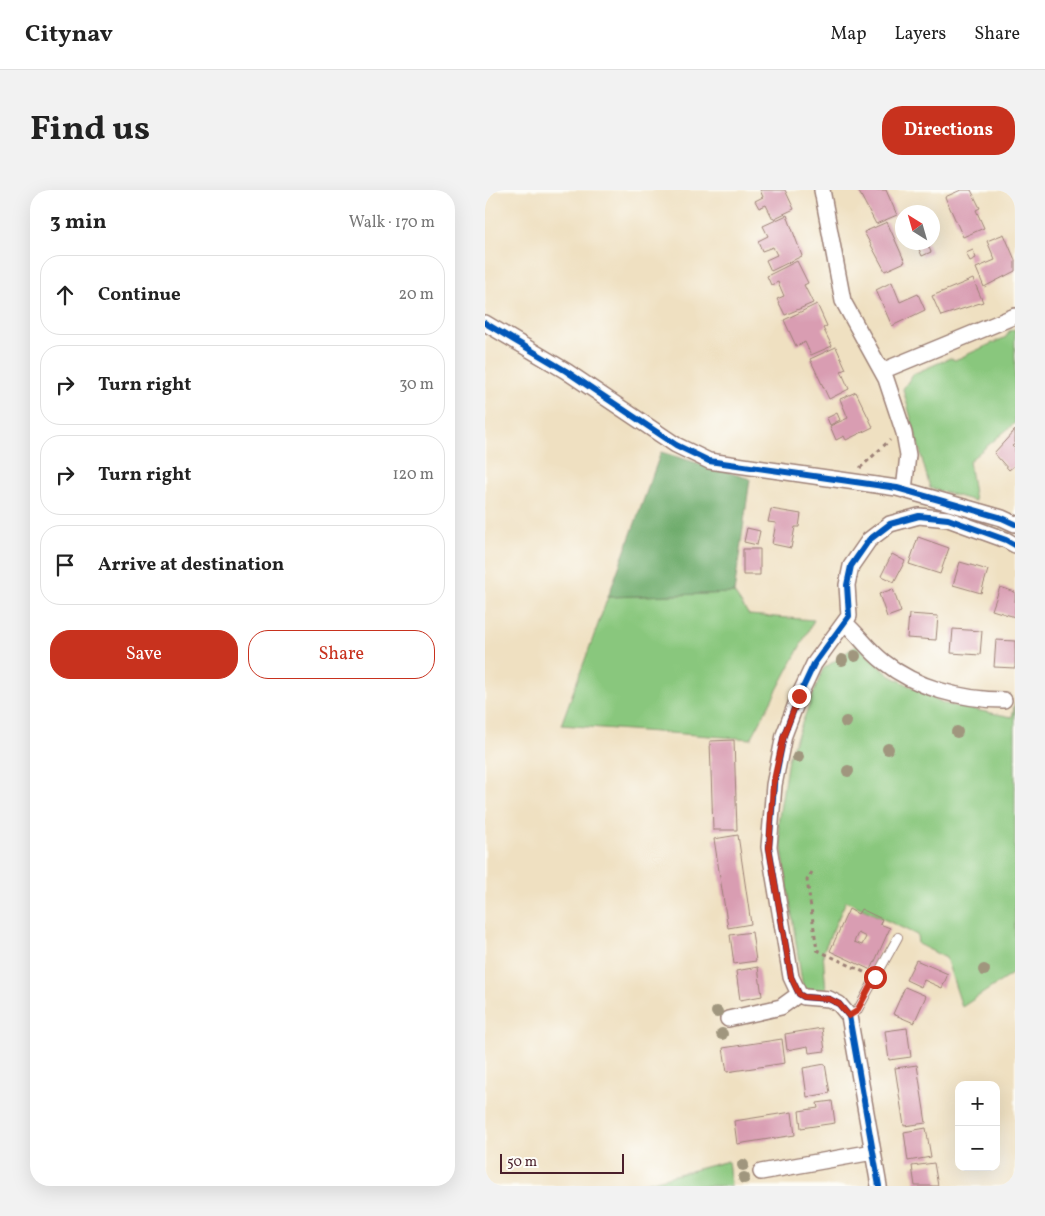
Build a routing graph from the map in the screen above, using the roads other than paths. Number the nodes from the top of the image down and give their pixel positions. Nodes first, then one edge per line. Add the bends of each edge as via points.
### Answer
1 (822, 190) edge
2 (1015, 316) edge
3 (485, 323) edge
4 (882, 371) junction
5 (904, 490) junction
6 (1015, 524) edge
7 (1015, 545) edge
8 (845, 623) junction
9 (1004, 700) dead end
10 (898, 937) dead end
11 (799, 994) junction
12 (849, 1016) junction
13 (728, 1020) dead end
14 (873, 1152) junction
15 (761, 1172) dead end
16 (879, 1186) edge

1 - 4 street via 843,300
2 - 4 street
3 - 5 street via 566,370 676,445 709,461
4 - 5 street via 909,455
5 - 6 street
7 - 8 street via 948,519 919,516 890,524 869,540 851,566 847,585 849,616
8 - 9 street via 898,672 946,692 981,700
8 - 11 street via 813,664 784,735 773,785 769,848 791,977
10 - 12 lane via 857,1011
11 - 12 street via 829,999 839,1004
11 - 13 street via 781,1006
12 - 14 street
14 - 15 street
14 - 16 street

